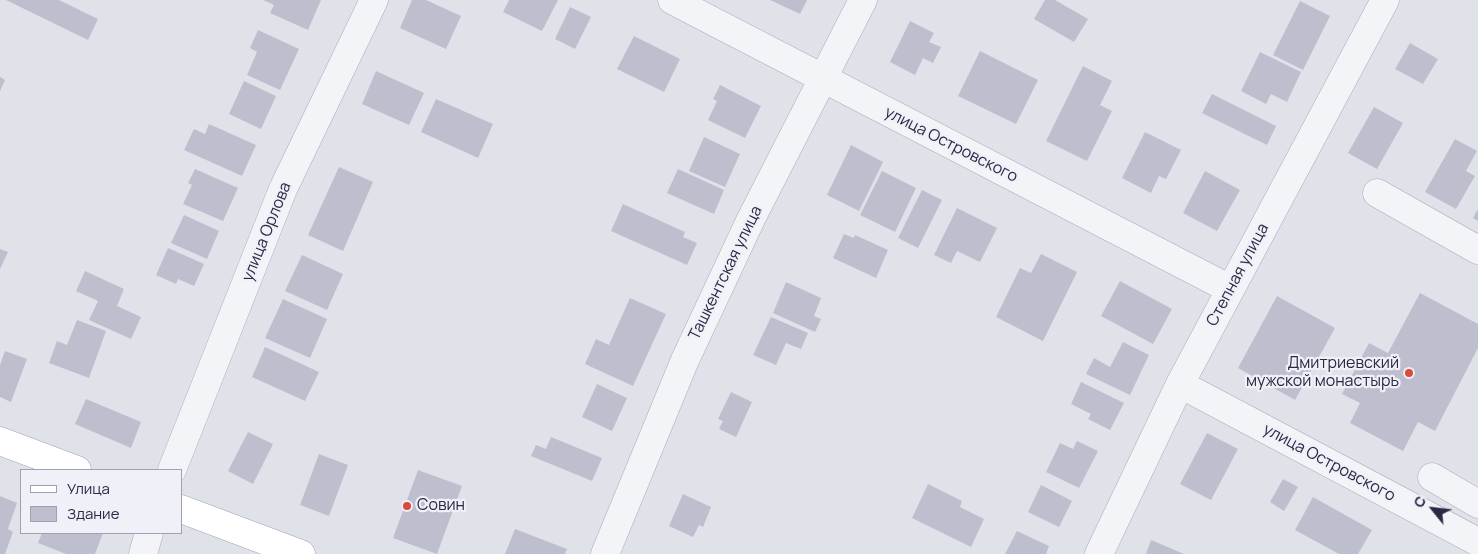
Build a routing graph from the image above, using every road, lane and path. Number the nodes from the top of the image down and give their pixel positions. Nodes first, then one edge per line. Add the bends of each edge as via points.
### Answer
1 (374, 0) edge
2 (672, 0) edge
3 (863, 0) edge
4 (1385, 0) edge
5 (823, 78) junction
6 (1377, 193) dead end
7 (1478, 250) edge
8 (1230, 289) junction
9 (1180, 384) junction
10 (0, 441) edge
11 (74, 469) edge
12 (172, 469) edge
13 (1432, 477) dead end
14 (1478, 504) edge
15 (182, 509) edge
16 (149, 534) edge
17 (1478, 542) edge
18 (142, 554) edge
19 (301, 554) edge
20 (606, 554) edge
21 (1100, 554) edge

1 - 12 street, улица Орлова via 283,189
2 - 5 street, улица Островского
3 - 5 street, Ташкентская улица
4 - 8 street, Степная улица
5 - 8 street, улица Островского
5 - 20 street, Ташкентская улица via 685,360
6 - 7 street
8 - 9 street, Степная улица
9 - 17 street, улица Островского
9 - 21 street, Степная улица
10 - 11 main road
13 - 14 street
15 - 19 main road
16 - 18 street

